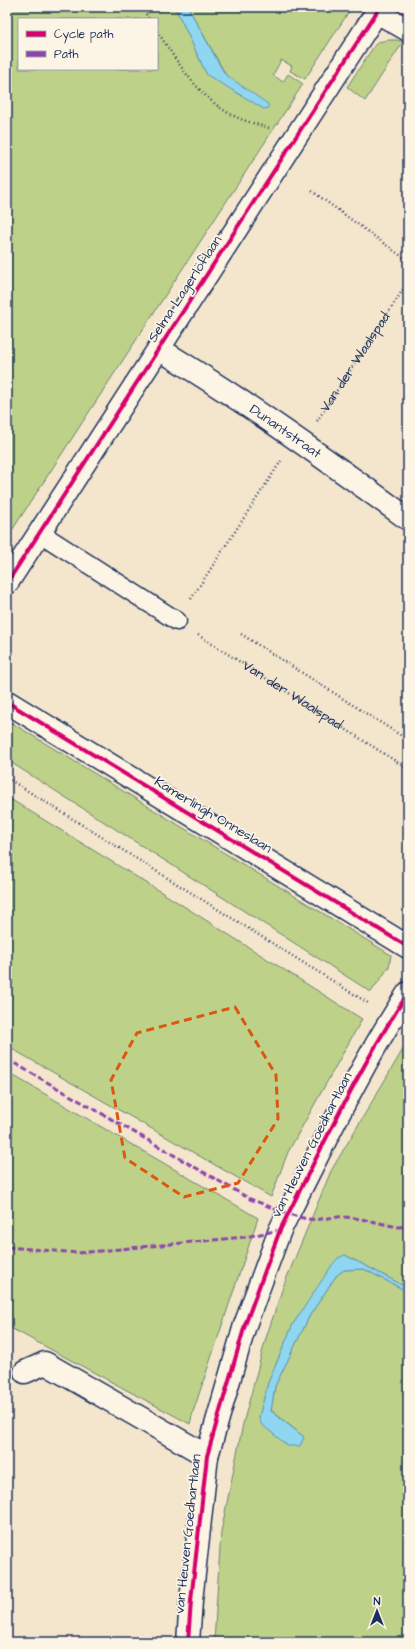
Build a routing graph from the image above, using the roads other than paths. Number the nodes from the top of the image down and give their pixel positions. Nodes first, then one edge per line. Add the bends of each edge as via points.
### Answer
1 (379, 9) edge
2 (408, 30) edge
3 (159, 349) junction
4 (408, 519) edge
5 (40, 532) junction
6 (7, 583) edge
7 (177, 621) road end
8 (7, 702) edge
9 (408, 947) edge
10 (408, 993) edge
11 (25, 1372) dead end
12 (207, 1456) junction
13 (188, 1642) edge

1 - 2 street
1 - 3 street, Selma Lagerlöflaan
3 - 4 street, Dunantstraat via 299,440
3 - 5 street, Selma Lagerlöflaan
5 - 6 street, Selma Lagerlöflaan
5 - 7 lane
8 - 9 street, Kamerlingh Onneslaan
10 - 12 street, van Heuven Goedhartlaan via 342,1107 280,1230 245,1325
11 - 12 street, van Heuven Goedhartlaan via 45,1363
12 - 13 street, van Heuven Goedhartlaan

